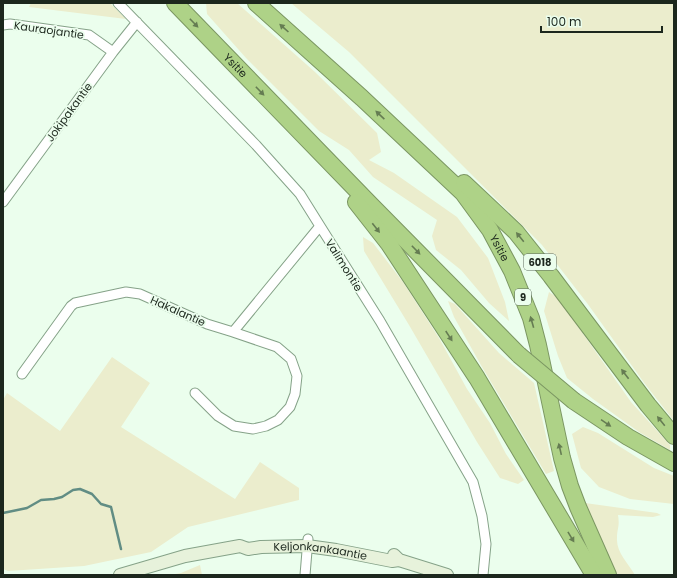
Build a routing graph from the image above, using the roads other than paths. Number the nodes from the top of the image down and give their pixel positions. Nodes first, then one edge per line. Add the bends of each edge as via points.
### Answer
1 (118, 3) edge
2 (175, 3) edge
3 (256, 3) edge
4 (138, 22) junction
5 (3, 25) edge
6 (113, 52) junction
7 (409, 142) junction
8 (330, 162) junction
9 (3, 202) edge
10 (320, 226) junction
11 (233, 332) junction
12 (22, 374) dead end
13 (195, 393) dead end
14 (674, 436) edge
15 (674, 463) edge
16 (308, 542) junction
17 (120, 575) edge
18 (305, 575) edge
19 (447, 575) edge
20 (483, 575) edge
21 (594, 575) edge
22 (608, 575) edge

1 - 4 street, Valimontie
2 -> 8 highway, Ysitie
7 -> 3 highway, Ysitie / 9
4 - 6 street, Jokipakantie
4 - 10 street, Valimontie via 300,194
5 - 6 street, Kauraojantie via 89,35
6 - 9 street, Jokipakantie
14 -> 7 highway, 6018 via 516,232 437,157
22 -> 7 highway, Ysitie / 9 via 570,486 531,318 512,271 490,230 463,194
8 -> 15 highway, bridge via 519,355 574,401 628,437
8 -> 21 highway via 357,204 389,244 477,378
10 - 11 street
10 - 20 street, Valimontie via 380,321 473,482 486,544
11 - 12 street, Hakalantie via 207,324 140,294 126,292 71,306
11 - 13 street, Hakalantie via 277,347 291,359 297,376 295,394 290,407 278,420 253,429 234,426 218,416
16 - 17 main road, Keljonkankaantie via 247,542 240,546 185,556
16 - 18 street
16 - 19 main road, Keljonkankaantie via 378,550

